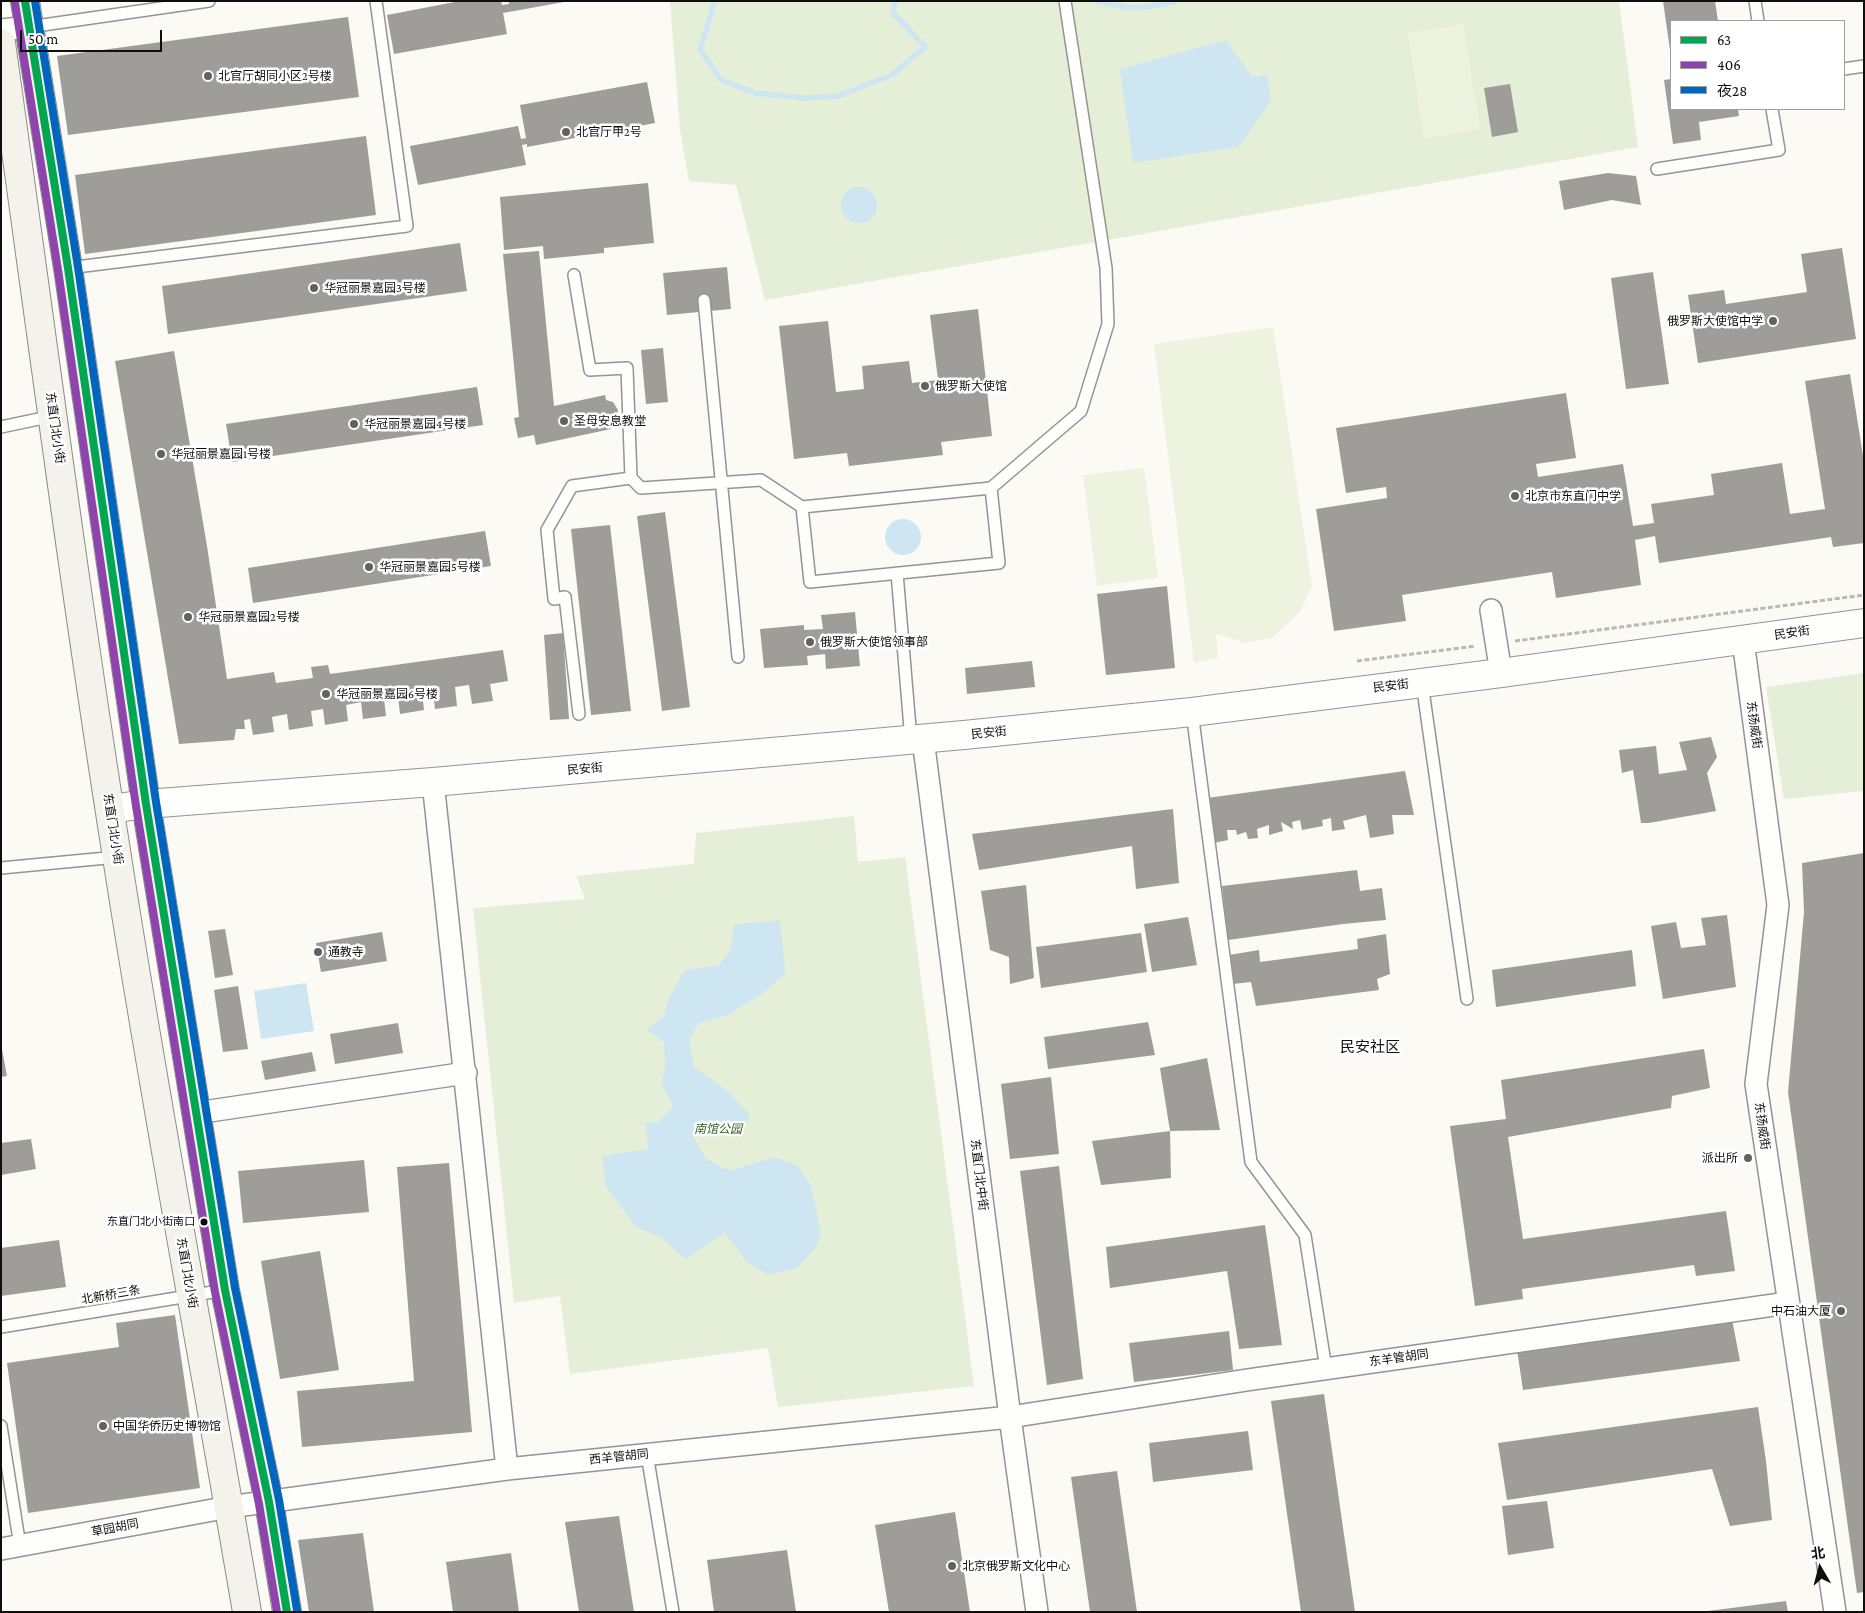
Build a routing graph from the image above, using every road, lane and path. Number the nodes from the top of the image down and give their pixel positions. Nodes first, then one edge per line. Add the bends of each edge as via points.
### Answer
1 (209, 1) edge
2 (376, 1) edge
3 (1755, 1) edge
4 (1065, 3) edge
5 (27, 14) edge
6 (1758, 20) edge
7 (1, 30) edge
8 (1, 43) edge
9 (1864, 66) edge
10 (1845, 69) edge
11 (1772, 110) edge
12 (1657, 169) dead end
13 (68, 268) junction
14 (574, 275) dead end
15 (704, 300) dead end
16 (53, 416) junction
17 (1, 427) edge
18 (632, 478) junction
19 (722, 483) junction
20 (991, 488) junction
21 (802, 507) junction
22 (897, 573) junction
23 (1864, 595) edge
24 (1491, 610) dead end
25 (1864, 623) edge
26 (1743, 640) junction
27 (1496, 643) junction
28 (738, 657) dead end
29 (1357, 661) dead end
30 (1501, 673) junction
31 (1422, 682) junction
32 (1192, 712) junction
33 (578, 714) dead end
34 (917, 739) junction
35 (433, 782) junction
36 (146, 804) junction
37 (110, 809) junction
38 (117, 857) junction
39 (1, 868) edge
40 (1467, 999) dead end
41 (466, 1073) junction
42 (196, 1113) junction
43 (225, 1290) junction
44 (191, 1295) junction
45 (1788, 1303) junction
46 (1, 1327) edge
47 (1326, 1368) junction
48 (1010, 1417) junction
49 (1, 1426) edge
50 (646, 1454) junction
51 (507, 1469) junction
52 (269, 1502) junction
53 (229, 1507) junction
54 (10, 1548) edge
55 (247, 1612) edge
56 (287, 1612) edge
57 (673, 1612) edge
58 (1038, 1612) edge
59 (1835, 1612) edge

1 - 5 lane
2 - 13 lane via 408,226
3 - 6 lane
4 - 20 lane via 1106,268 1108,324 1081,411
5 - 7 street
5 - 13 main road
8 - 16 main road, 东直门北小街
9 - 10 lane
11 - 12 lane via 1779,150
13 - 36 main road
14 - 18 lane via 590,370 627,368
15 - 19 lane
16 - 17 lane
16 - 37 main road, 东直门北小街
18 - 19 lane via 641,488
18 - 33 lane via 572,486 547,530 554,599 565,597
19 - 21 lane via 761,480
19 - 28 lane
20 - 21 lane
20 - 22 lane via 999,563
21 - 22 lane via 810,582
22 - 34 lane
23 - 27 path
24 - 27 street
25 - 26 street, 民安街
26 - 30 street, 民安街
26 - 45 street, 东扬威街 via 1778,905 1756,1084
27 - 29 path
27 - 30 street
30 - 31 street, 民安街
31 - 32 street, 民安街
31 - 40 lane
32 - 34 street, 民安街
32 - 47 lane via 1251,1162 1305,1235
34 - 35 street, 民安街
34 - 48 street, 东直门北中街
35 - 36 street, 民安街
35 - 41 street
36 - 37 street, 民安街
36 - 42 main road
37 - 38 main road, 东直门北小街
38 - 39 lane
38 - 44 main road, 东直门北小街
41 - 42 street
41 - 51 street
42 - 43 main road
43 - 44 lane, 北新桥三条
43 - 52 main road
44 - 46 lane, 北新桥三条
44 - 53 main road, 东直门北小街
45 - 47 street, 东羊管胡同
45 - 59 street, 东扬威街
47 - 48 street, 东羊管胡同
48 - 50 street, 西羊管胡同
48 - 58 street, 东直门北中街
49 - 54 lane
50 - 51 street, 西羊管胡同
50 - 57 lane
51 - 52 street, 西羊管胡同
52 - 53 street, 西羊管胡同
52 - 56 main road
53 - 54 street, 草园胡同
53 - 55 main road, 东直门北小街

